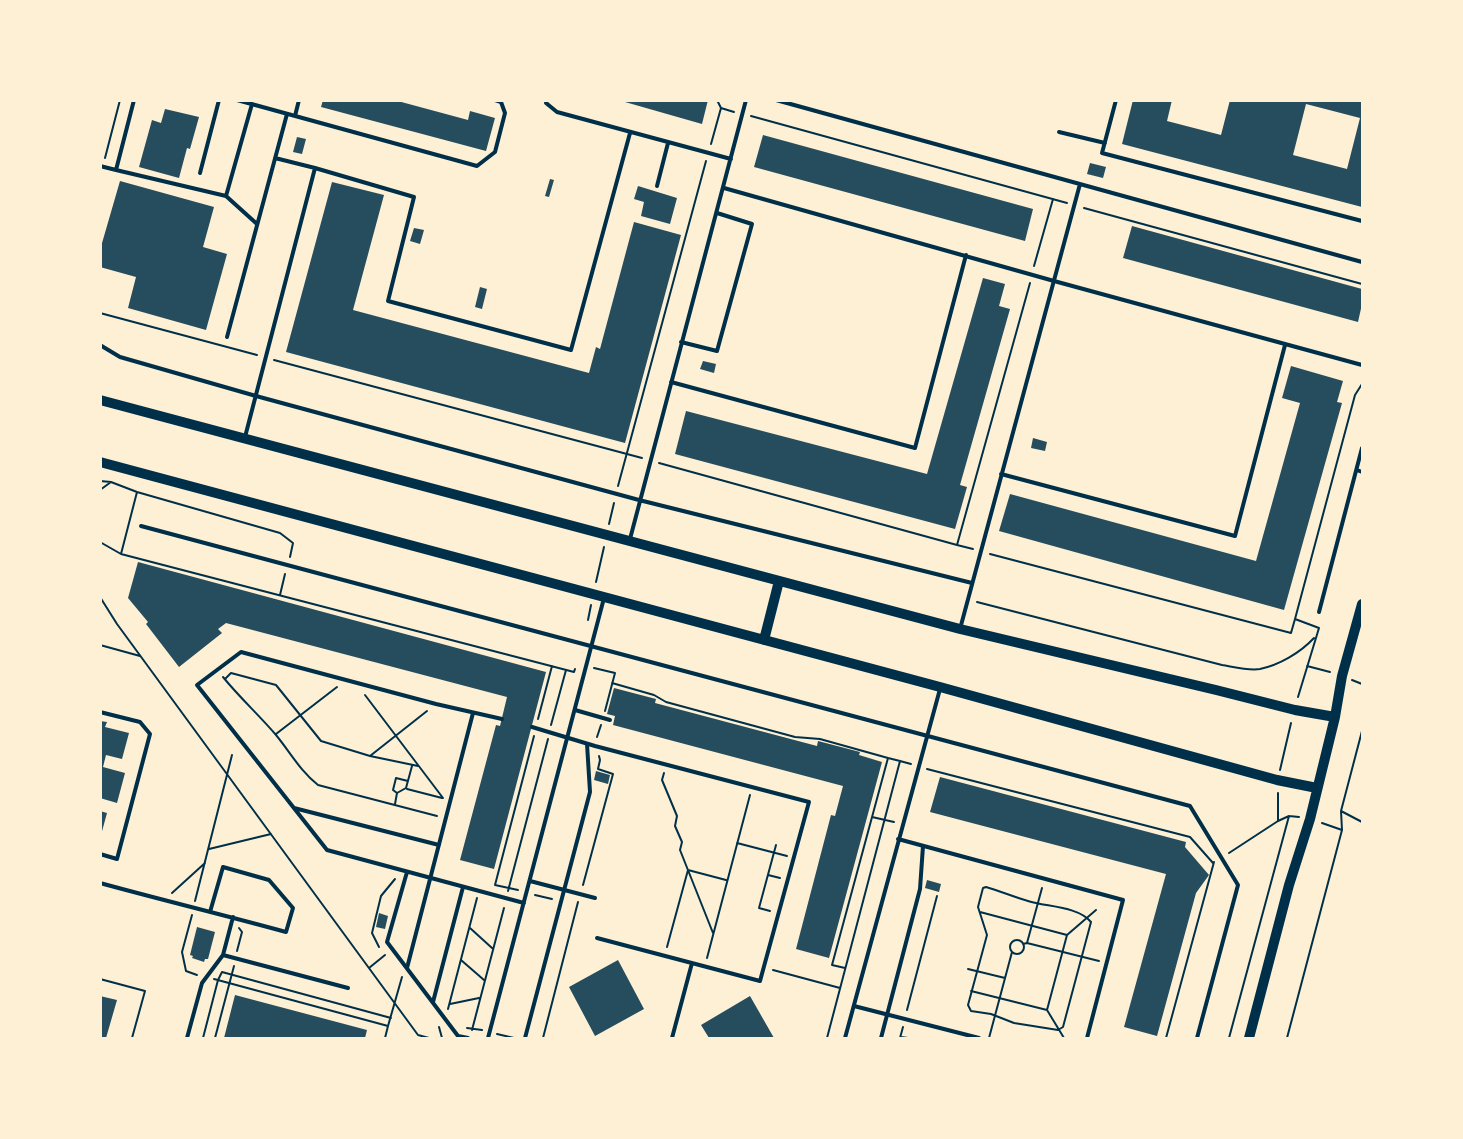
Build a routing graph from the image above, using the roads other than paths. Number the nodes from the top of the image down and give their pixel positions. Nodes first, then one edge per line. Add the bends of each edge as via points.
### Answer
1 (134, 100) edge
2 (219, 100) edge
3 (237, 100) edge
4 (299, 100) edge
5 (495, 100) edge
6 (547, 100) edge
7 (746, 100) edge
8 (776, 100) edge
9 (1116, 100) edge
10 (252, 104) junction
11 (287, 114) junction
12 (295, 116) junction
13 (1059, 132) dead end
14 (630, 133) junction
15 (668, 143) junction
16 (1105, 143) junction
17 (275, 158) junction
18 (731, 159) junction
19 (102, 166) edge
20 (315, 168) junction
21 (116, 170) junction
22 (200, 172) dead end
23 (1080, 184) junction
24 (657, 186) dead end
25 (724, 188) junction
26 (226, 196) junction
27 (717, 213) junction
28 (1362, 222) edge
29 (257, 224) junction
30 (966, 255) junction
31 (1362, 262) edge
32 (1054, 281) junction
33 (227, 337) dead end
34 (681, 342) junction
35 (100, 345) edge
36 (1285, 345) junction
37 (1362, 364) edge
38 (670, 382) junction
39 (256, 396) junction
40 (100, 400) edge
41 (245, 439) junction
42 (1362, 448) edge
43 (100, 462) edge
44 (1357, 470) junction
45 (1362, 472) edge
46 (1000, 474) junction
47 (639, 500) junction
48 (141, 526) dead end
49 (629, 540) junction
50 (779, 581) junction
51 (972, 584) junction
52 (605, 597) junction
53 (1362, 604) edge
54 (1319, 612) dead end
55 (960, 629) junction
56 (764, 640) junction
57 (592, 646) junction
58 (940, 687) junction
59 (575, 710) junction
60 (100, 712) edge
61 (473, 713) junction
62 (1335, 717) junction
63 (502, 719) dead end
64 (610, 720) dead end
65 (534, 727) road end
66 (927, 735) junction
67 (568, 737) junction
68 (587, 744) junction
69 (1317, 788) junction
70 (294, 808) junction
71 (898, 839) junction
72 (439, 845) junction
73 (923, 846) junction
74 (100, 854) edge
75 (407, 872) junction
76 (430, 878) junction
77 (530, 881) junction
78 (100, 883) edge
79 (463, 887) junction
80 (565, 890) junction
81 (595, 898) dead end
82 (524, 903) junction
83 (210, 912) junction
84 (233, 917) junction
85 (597, 938) dead end
86 (223, 955) junction
87 (692, 963) junction
88 (407, 968) junction
89 (348, 988) dead end
90 (433, 1002) junction
91 (854, 1006) junction
92 (887, 1014) junction
93 (187, 1038) edge
94 (469, 1038) edge
95 (488, 1038) edge
96 (525, 1038) edge
97 (672, 1038) edge
98 (845, 1038) edge
99 (881, 1038) edge
100 (980, 1038) edge
101 (1087, 1038) edge
102 (1197, 1038) edge
103 (1249, 1038) edge

1 - 21 lane
2 - 22 lane
3 - 10 lane
4 - 12 lane
5 - 12 lane via 501,102 505,114 495,152 477,166
6 - 14 lane via 557,112
7 - 18 lane
8 - 23 lane
9 - 16 lane
10 - 11 lane
10 - 26 lane
11 - 12 lane
11 - 17 lane
13 - 16 lane
14 - 15 lane
14 - 20 lane via 571,350 388,301 414,197
15 - 18 lane
15 - 24 lane
16 - 28 lane via 1102,153
17 - 20 lane
17 - 29 lane
18 - 25 lane
19 - 21 lane
20 - 39 lane
21 - 26 lane
23 - 31 lane
23 - 32 lane
25 - 27 lane
25 - 30 lane
26 - 29 lane
27 - 34 lane
27 - 34 lane via 752,224 717,351
29 - 33 lane
30 - 32 lane
30 - 38 lane via 915,448
32 - 36 lane
32 - 46 lane
34 - 38 lane
35 - 39 lane via 120,357
36 - 37 lane
36 - 46 lane via 1235,536
38 - 47 lane
39 - 41 lane
39 - 47 lane
40 - 41 street
41 - 49 street
42 - 44 lane
43 - 52 street
44 - 45 lane
44 - 54 lane
46 - 51 lane
47 - 49 lane
47 - 51 lane
48 - 57 lane
49 - 50 street
50 - 55 street
50 - 56 street
51 - 55 lane
52 - 56 street
52 - 57 lane
53 - 62 street
55 - 62 street
56 - 58 street
57 - 59 lane
57 - 66 lane
58 - 66 lane
58 - 69 street
59 - 64 lane
59 - 67 lane
60 - 74 lane via 140,722 150,734 117,858
61 - 63 lane
61 - 70 lane via 241,652 197,685
61 - 72 lane
62 - 69 street
65 - 67 lane
66 - 71 lane
66 - 102 lane via 1190,806 1238,885
67 - 68 lane
67 - 77 lane
68 - 80 lane via 590,792
68 - 87 lane via 808,802 760,981
69 - 103 street
70 - 72 lane
70 - 75 lane via 327,850
71 - 73 lane
71 - 91 lane
72 - 76 lane
73 - 92 lane via 920,889
73 - 101 lane via 1123,900
75 - 76 lane
75 - 88 lane via 387,942
76 - 79 lane
76 - 88 lane
77 - 80 lane
77 - 82 lane
78 - 83 lane
79 - 82 lane
79 - 90 lane
80 - 81 lane
80 - 96 lane
82 - 95 lane
83 - 84 lane
83 - 84 lane via 223,867 269,880 293,908 286,932
84 - 86 lane
85 - 87 lane
86 - 89 lane
86 - 93 lane via 202,982
87 - 97 lane
88 - 90 lane
90 - 94 lane via 458,1036
91 - 92 lane
91 - 98 lane
92 - 99 lane
92 - 100 lane

